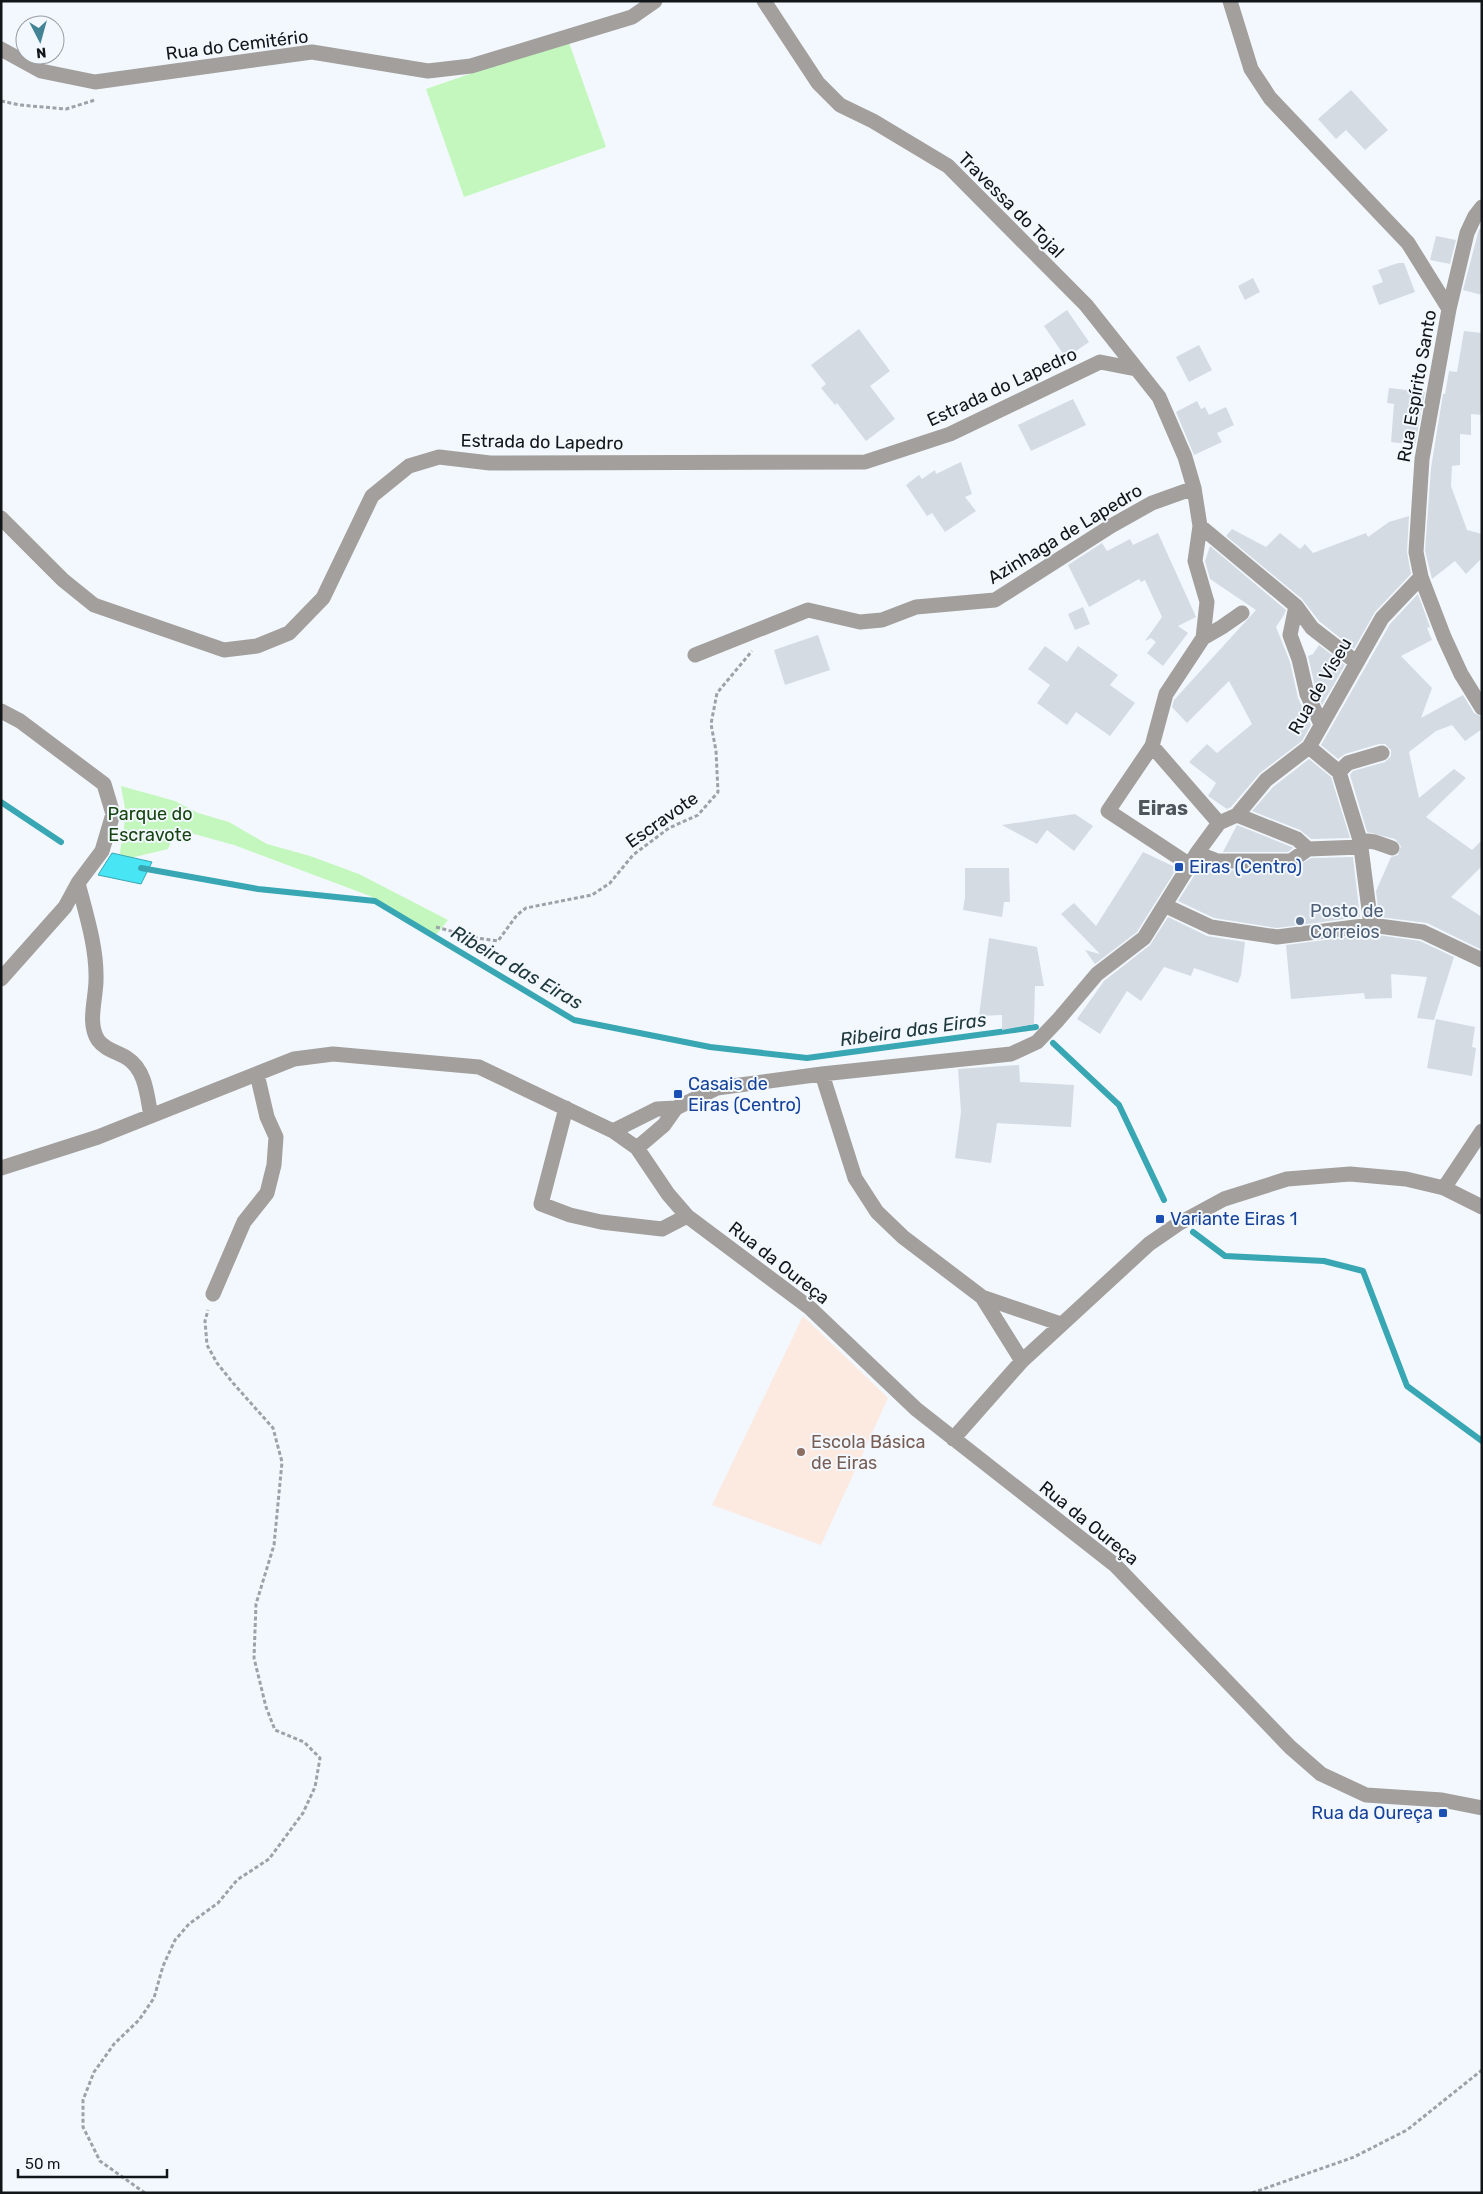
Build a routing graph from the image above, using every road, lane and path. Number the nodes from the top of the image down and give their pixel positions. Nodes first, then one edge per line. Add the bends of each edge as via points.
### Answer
1 (655, 1) edge
2 (764, 1) edge
3 (1230, 1) edge
4 (1, 49) edge
5 (102, 98) dead end
6 (1, 101) edge
7 (1482, 207) edge
8 (1449, 309) junction
9 (1136, 370) junction
10 (1194, 488) junction
11 (1, 518) edge
12 (1200, 526) junction
13 (1421, 577) junction
14 (1296, 606) junction
15 (1242, 613) dead end
16 (764, 627) junction
17 (1203, 638) junction
18 (695, 655) dead end
19 (1356, 662) junction
20 (1482, 708) edge
21 (1, 711) edge
22 (1321, 724) junction
23 (1152, 746) junction
24 (1308, 747) junction
25 (1382, 753) dead end
26 (1339, 772) junction
27 (1237, 815) junction
28 (1219, 823) junction
29 (1361, 843) junction
30 (1392, 848) dead end
31 (1308, 849) junction
32 (1193, 859) junction
33 (78, 883) junction
34 (1166, 906) junction
35 (1371, 925) junction
36 (436, 927) dead end
37 (1482, 960) edge
38 (1, 979) edge
39 (257, 1074) junction
40 (822, 1074) junction
41 (566, 1108) junction
42 (676, 1108) junction
43 (151, 1116) junction
44 (614, 1131) junction
45 (1482, 1132) edge
46 (637, 1148) junction
47 (1, 1168) edge
48 (1444, 1188) junction
49 (1482, 1207) edge
50 (687, 1216) junction
51 (214, 1294) joint
52 (982, 1297) junction
53 (1061, 1324) junction
54 (1022, 1362) junction
55 (952, 1439) junction
56 (1482, 1808) edge
57 (1482, 2070) edge
58 (145, 2193) edge
59 (1252, 2193) edge

1 - 4 street, Rua do Cemitério via 632,17 471,66 428,71 312,52 95,82 41,71
2 - 9 street, Travessa do Tojal via 818,83 840,104 948,166 1086,306
3 - 8 street via 1251,69 1270,98 1408,243
5 - 6 path via 66,109 20,106
7 - 8 street, Rua Espírito Santo via 1467,233
8 - 13 street, Rua Espírito Santo via 1422,459 1416,552
9 - 10 street, Travessa do Tojal via 1160,397 1186,457
9 - 11 street, Estrada do Lapedro via 1100,362 950,434 865,462 490,463 439,457 409,466 372,496 323,598 289,633 257,646 224,650 94,605 63,580
10 - 12 street, Travessa do Tojal
10 - 16 street, Azinhaga de Lapedro via 1152,503 1111,526 995,600 916,607 882,620 860,622 808,610
12 - 14 street
12 - 17 street, Travessa do Tojal via 1194,561 1207,602
13 - 19 street, Rua de Viseu via 1382,618
13 - 20 street, Rua Espírito Santo via 1460,674
14 - 19 street via 1312,628
14 - 22 street via 1290,635 1307,694
15 - 17 street
16 - 18 street, Azinhaga de Lapedro
16 - 36 path, Escravote via 766,633 717,693 711,724 718,792 698,815 669,828 648,843 633,855 610,883 592,896 526,908 498,941
17 - 23 street via 1166,694
19 - 22 street, Rua de Viseu
21 - 33 street via 20,721 104,784 113,814 111,824 102,851
22 - 24 street, Rua de Viseu
23 - 28 street
23 - 32 street via 1108,811
24 - 26 street
24 - 27 street, Rua de Viseu via 1266,780
25 - 26 street via 1348,763
26 - 29 street
27 - 28 street, Rua de Viseu
27 - 31 street via 1297,839
28 - 32 street
29 - 30 street via 1375,842
29 - 31 street
29 - 35 street
31 - 32 street via 1291,861
32 - 34 street
33 - 38 street via 65,906
33 - 43 street via 95,970 93,1022 98,1040 139,1067
34 - 35 street via 1211,927 1277,937
34 - 40 street via 1144,938 1097,974 1037,1042 1011,1054
35 - 37 street via 1423,932
39 - 41 street, Rua da Oureça via 294,1059 333,1054 479,1066
39 - 43 street, Rua da Oureça
39 - 51 street via 266,1116 276,1137 274,1165 267,1193 244,1222
40 - 42 street via 717,1088
40 - 52 street via 855,1178 877,1212 903,1237
41 - 44 street, Rua da Oureça
41 - 50 street via 541,1204 601,1222 662,1229
42 - 44 street via 657,1109
42 - 46 street via 664,1125
43 - 47 street, Rua da Oureça
44 - 46 street, Rua da Oureça
45 - 48 street
46 - 50 street, Rua da Oureça
48 - 49 street
48 - 53 street via 1406,1179 1350,1174 1287,1179 1224,1199 1149,1244
50 - 55 street, Rua da Oureça via 810,1308
51 - 58 path via 205,1321 207,1345 233,1383 274,1428 282,1462 274,1545 256,1604 254,1658 275,1730 304,1742 320,1758 315,1787 303,1813 269,1859 237,1880 218,1903 189,1924 175,1940 154,1998 94,2072 82,2100 83,2127 100,2161
52 - 53 street
52 - 54 street
53 - 54 street
54 - 55 street
55 - 56 street, Rua da Oureça via 1115,1565 1290,1747 1321,1774 1366,1795 1442,1800
57 - 59 path via 1407,2130 1354,2157

